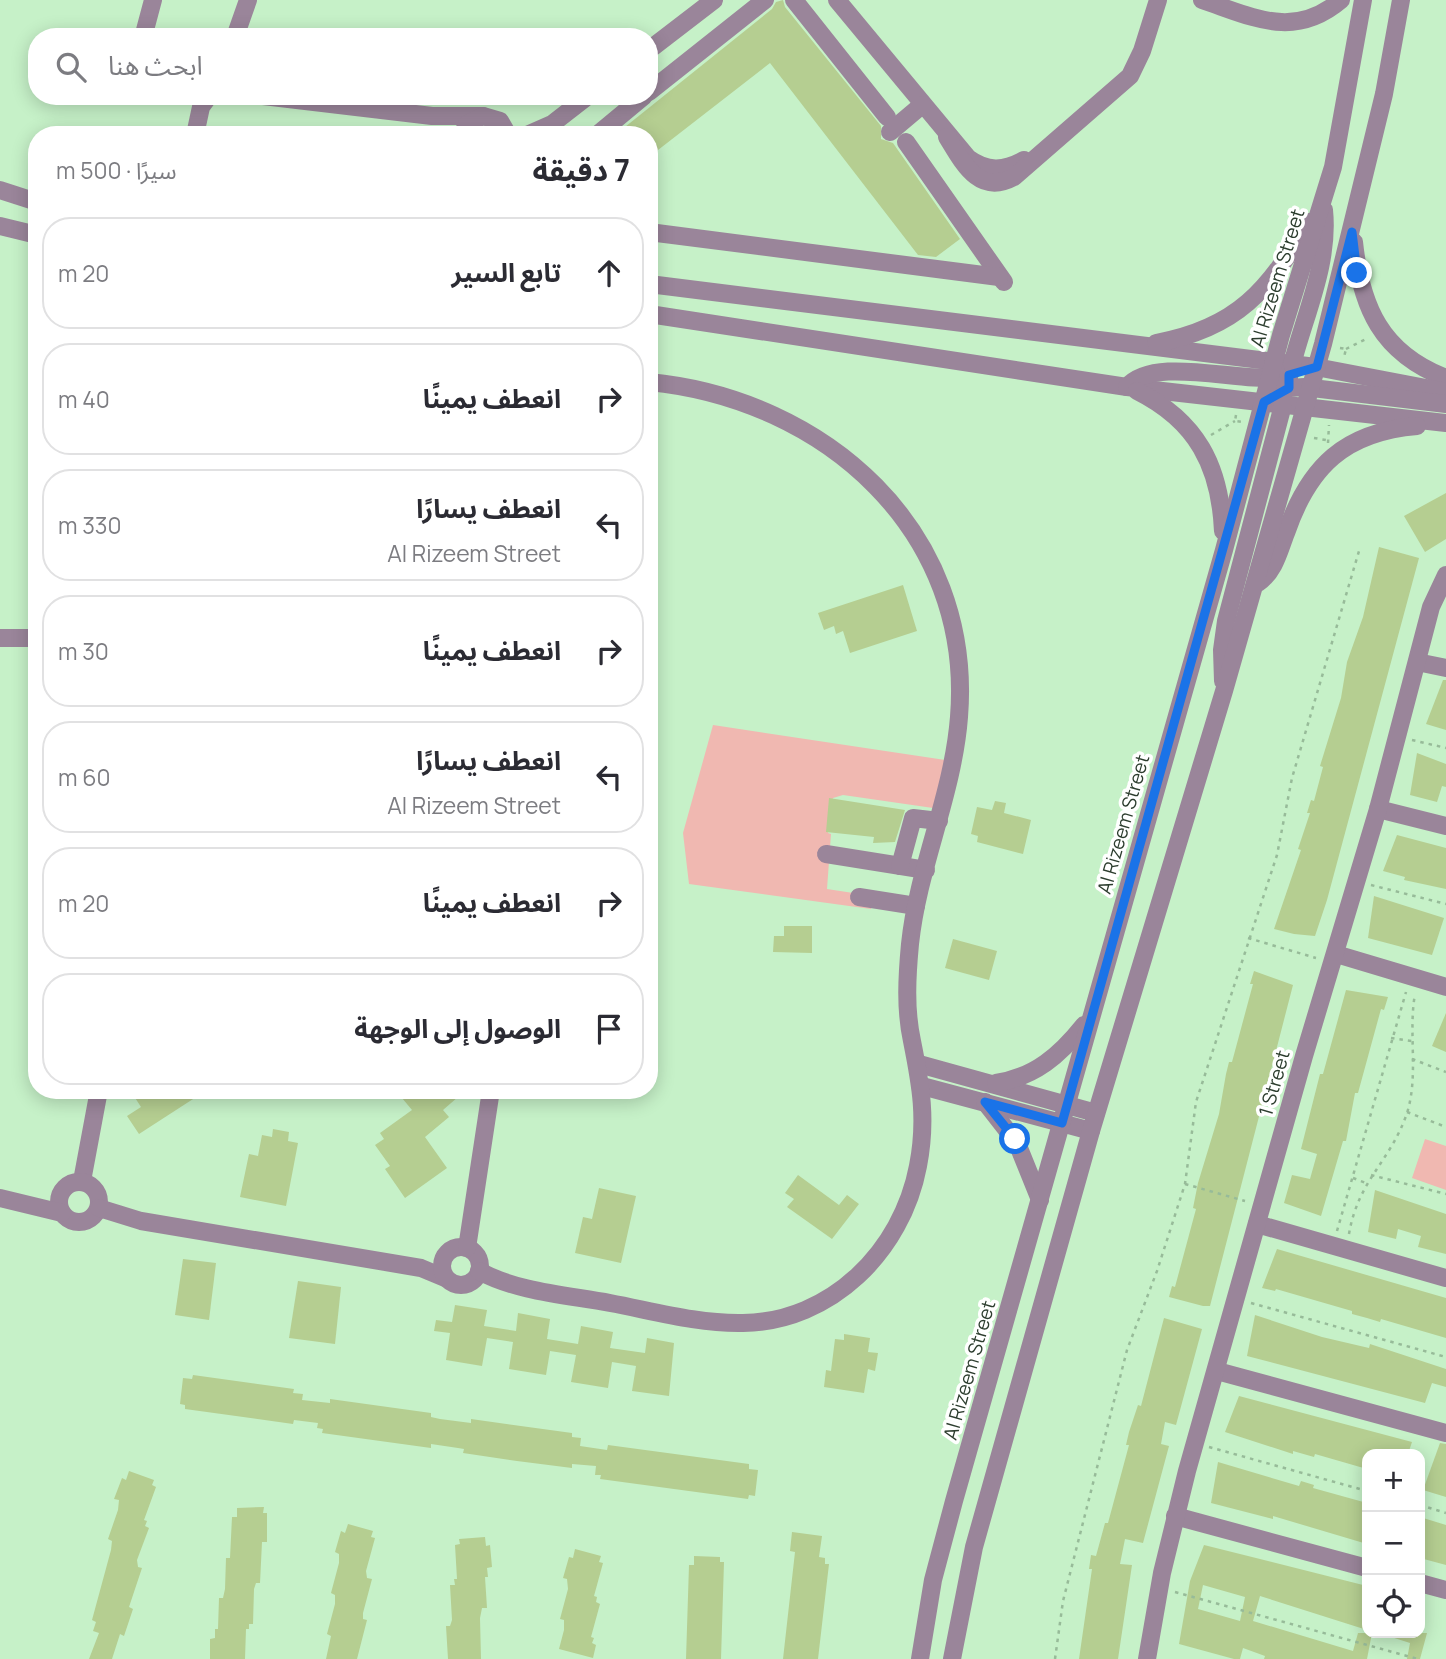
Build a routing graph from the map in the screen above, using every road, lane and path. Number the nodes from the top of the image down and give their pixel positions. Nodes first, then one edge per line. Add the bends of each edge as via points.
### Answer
1 (153, 0) edge
2 (248, 0) edge
3 (714, 0) edge
4 (765, 0) edge
5 (794, 0) edge
6 (837, 0) edge
7 (1158, 0) edge
8 (1202, 0) edge
9 (1341, 0) edge
10 (1363, 0) edge
11 (1401, 0) edge
12 (146, 28) edge
13 (238, 28) edge
14 (658, 43) edge
15 (658, 84) edge
16 (202, 105) edge
17 (339, 105) edge
18 (577, 105) edge
19 (632, 105) edge
20 (922, 105) junction
21 (432, 116) junction
22 (497, 124) edge
23 (197, 126) edge
24 (450, 126) edge
25 (466, 126) edge
26 (547, 126) edge
27 (607, 126) edge
28 (906, 142) dead end
29 (0, 190) edge
30 (28, 199) edge
31 (1322, 199) junction
32 (0, 226) edge
33 (1352, 232) junction
34 (28, 233) edge
35 (658, 233) edge
36 (658, 285) edge
37 (658, 315) edge
38 (1382, 331) junction
39 (1139, 344) junction
40 (1346, 349) dead end
41 (1317, 367) junction
42 (1446, 378) edge
43 (1282, 380) junction
44 (658, 384) edge
45 (1127, 387) junction
46 (1311, 387) junction
47 (1446, 392) edge
48 (1264, 402) junction
49 (1446, 404) edge
50 (1306, 407) junction
51 (1235, 421) dead end
52 (1446, 424) edge
53 (1198, 442) junction
54 (1224, 550) junction
55 (1359, 551) dead end
56 (1446, 575) edge
57 (1255, 585) junction
58 (0, 638) edge
59 (28, 638) edge
60 (1417, 662) junction
61 (1446, 668) edge
62 (1224, 691) junction
63 (1410, 739) dead end
64 (1446, 748) edge
65 (1378, 809) junction
66 (939, 821) junction
67 (1446, 826) edge
68 (827, 855) dead end
69 (900, 866) junction
70 (926, 870) junction
71 (1369, 884) dead end
72 (859, 897) dead end
73 (1446, 904) edge
74 (916, 906) junction
75 (1248, 938) junction
76 (1336, 954) junction
77 (1314, 967) dead end
78 (1415, 976) junction
79 (1446, 987) edge
80 (1090, 1017) junction
81 (1391, 1038) junction
82 (1412, 1041) junction
83 (1412, 1059) junction
84 (919, 1064) junction
85 (1446, 1072) edge
86 (991, 1084) junction
87 (922, 1086) junction
88 (97, 1099) edge
89 (490, 1099) edge
90 (985, 1102) junction
91 (1067, 1105) junction
92 (1407, 1112) junction
93 (1093, 1122) junction
94 (1062, 1123) junction
95 (1446, 1127) edge
96 (1371, 1175) junction
97 (1352, 1178) junction
98 (82, 1181) junction
99 (1366, 1183) junction
100 (1185, 1184) junction
101 (61, 1193) junction
102 (1446, 1194) edge
103 (0, 1198) edge
104 (1040, 1200) junction
105 (1248, 1202) dead end
106 (29, 1203) junction
107 (99, 1208) junction
108 (62, 1213) junction
109 (1257, 1224) junction
110 (1336, 1238) junction
111 (467, 1248) junction
112 (444, 1257) junction
113 (412, 1267) junction
114 (479, 1272) junction
115 (445, 1278) junction
116 (1446, 1278) edge
117 (1251, 1303) dead end
118 (1446, 1357) edge
119 (1217, 1371) junction
120 (1446, 1433) edge
121 (1209, 1447) dead end
122 (1362, 1490) edge
123 (1425, 1507) edge
124 (1446, 1513) edge
125 (1175, 1516) junction
126 (1362, 1567) edge
127 (1425, 1584) edge
128 (1446, 1590) edge
129 (1172, 1603) dead end
130 (920, 1659) edge
131 (952, 1659) edge
132 (1055, 1659) edge
133 (1147, 1659) edge
134 (1418, 1659) edge

1 - 12 street
2 - 13 street
3 - 14 street
4 - 15 street
5 - 20 street via 889,124
6 - 20 street
7 - 20 street via 1143,51 1130,76 1014,177 989,182 967,169
8 - 9 street via 1263,21 1288,23 1315,18
10 - 31 street, Al Rizeem Street via 1339,141
11 - 33 street
16 - 23 street
17 - 21 street
18 - 26 street
19 - 27 street
21 - 22 street
21 - 24 street
22 - 25 street
28 - 35 street via 1003,281
29 - 30 street
31 - 39 street via 1270,282 1241,309 1194,333
31 - 43 street via 1323,251
32 - 34 street
33 - 38 street via 1361,289
33 - 41 street
36 - 39 street
37 - 45 street
38 - 40 path
38 - 42 street via 1404,354
39 - 43 street
41 - 43 street
41 - 46 street
41 - 47 street
43 - 45 street via 1157,371 1140,376
43 - 46 street
43 - 48 street, Al Rizeem Street
43 - 50 street via 1294,399
43 - 62 street via 1226,621
44 - 66 street via 731,397 804,429 867,477 912,530 945,601 959,669 956,742
45 - 48 street
45 - 53 street via 1163,405
46 - 49 street
46 - 50 street
48 - 54 street, Al Rizeem Street
50 - 52 street
50 - 57 street
51 - 53 path
52 - 57 street via 1377,433 1335,454 1307,484 1271,571
53 - 54 street via 1221,496
54 - 80 street, Al Rizeem Street
55 - 75 path via 1292,778 1277,855
56 - 60 street, 1 Street via 1431,607
57 - 62 street
58 - 59 street
60 - 61 street
60 - 65 street, 1 Street
62 - 93 street
63 - 64 path
65 - 67 street
65 - 76 street, 1 Street
66 - 69 street via 911,820
66 - 70 street
68 - 69 street
69 - 70 street
70 - 74 street
71 - 73 path
72 - 74 street
74 - 84 street via 907,992
75 - 77 path via 1317,958
75 - 100 path via 1196,1102
76 - 78 street
76 - 109 street, 1 Street
78 - 79 street
78 - 81 path
78 - 82 path
80 - 86 street via 1045,1065
80 - 91 street, Al Rizeem Street
81 - 82 path
81 - 97 path
82 - 83 path
83 - 85 path
83 - 92 path
84 - 86 street
84 - 87 street
86 - 91 street
87 - 90 street
87 - 114 street via 917,1171 898,1223 859,1276 802,1311 765,1321 718,1322 516,1286
88 - 98 street
89 - 111 street
90 - 94 street
90 - 104 street via 1017,1143
91 - 93 street
91 - 94 street, Al Rizeem Street
92 - 95 path
92 - 96 path via 1390,1150
93 - 94 street
93 - 131 street via 974,1547
94 - 104 street, Al Rizeem Street
96 - 99 path
96 - 102 path
97 - 99 path
97 - 110 path
98 - 101 street via 67,1185
98 - 107 street via 96,1190
99 - 110 path via 1349,1234
100 - 105 path
100 - 132 path via 1127,1350 1063,1601
101 - 106 street
101 - 108 street
103 - 106 street
104 - 130 street, Al Rizeem Street via 940,1553
106 - 108 street
107 - 108 street via 82,1222
107 - 113 street via 141,1221
109 - 110 street
109 - 119 street, 1 Street
110 - 116 street
111 - 112 street via 456,1248
111 - 114 street via 476,1255
112 - 113 street
112 - 115 street
113 - 115 street
114 - 115 street via 464,1286
117 - 118 path
119 - 120 street
119 - 125 street, 1 Street
121 - 122 path
123 - 124 path
125 - 126 street
125 - 133 street, 1 Street
127 - 128 street
129 - 134 path via 1175,1592

